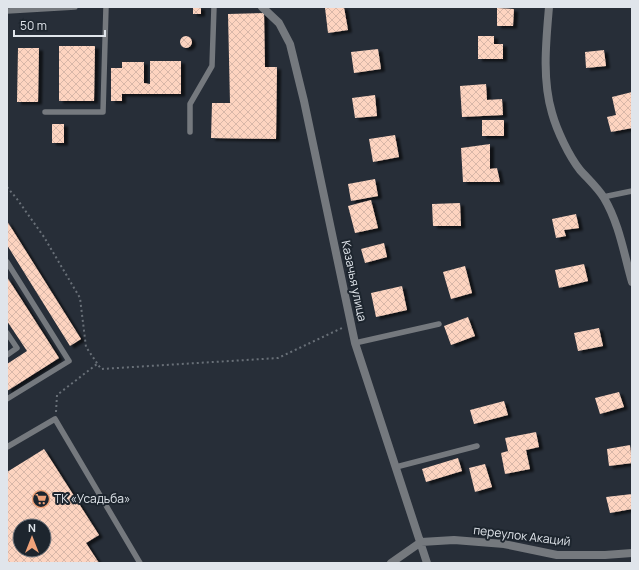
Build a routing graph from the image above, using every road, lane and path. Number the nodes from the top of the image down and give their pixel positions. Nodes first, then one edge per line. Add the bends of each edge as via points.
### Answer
1 (75, 7) edge
2 (106, 7) edge
3 (214, 7) edge
4 (262, 7) edge
5 (549, 7) edge
6 (7, 11) edge
7 (46, 112) dead end
8 (190, 132) dead end
9 (7, 187) edge
10 (632, 191) edge
11 (603, 197) junction
12 (7, 262) edge
13 (632, 282) edge
14 (350, 324) junction
15 (439, 324) dead end
16 (7, 333) edge
17 (355, 343) junction
18 (7, 355) edge
19 (98, 364) junction
20 (7, 399) edge
21 (55, 419) junction
22 (477, 446) dead end
23 (7, 447) edge
24 (396, 467) junction
25 (421, 542) junction
26 (632, 553) edge
27 (140, 563) edge
28 (391, 563) edge
29 (427, 563) edge

1 - 6 lane
2 - 7 lane via 103,112
3 - 8 lane via 212,66 190,104
4 - 14 street, Казачья улица via 279,23 290,44
5 - 11 street via 546,61 547,91 552,113 558,133 579,169
9 - 19 path via 44,237 80,298 86,347
10 - 11 lane
11 - 13 street via 613,217
12 - 20 lane via 69,361
14 - 17 street, Казачья улица
14 - 19 path via 278,358 100,369
15 - 17 lane
16 - 18 lane via 17,348
17 - 24 street, Казачья улица
19 - 21 path via 57,395
21 - 23 lane
21 - 27 lane
22 - 24 lane
24 - 25 street, Казачья улица
25 - 26 street, переулок Акаций via 454,540 504,544 557,554
25 - 28 street
25 - 29 street, Казачья улица

